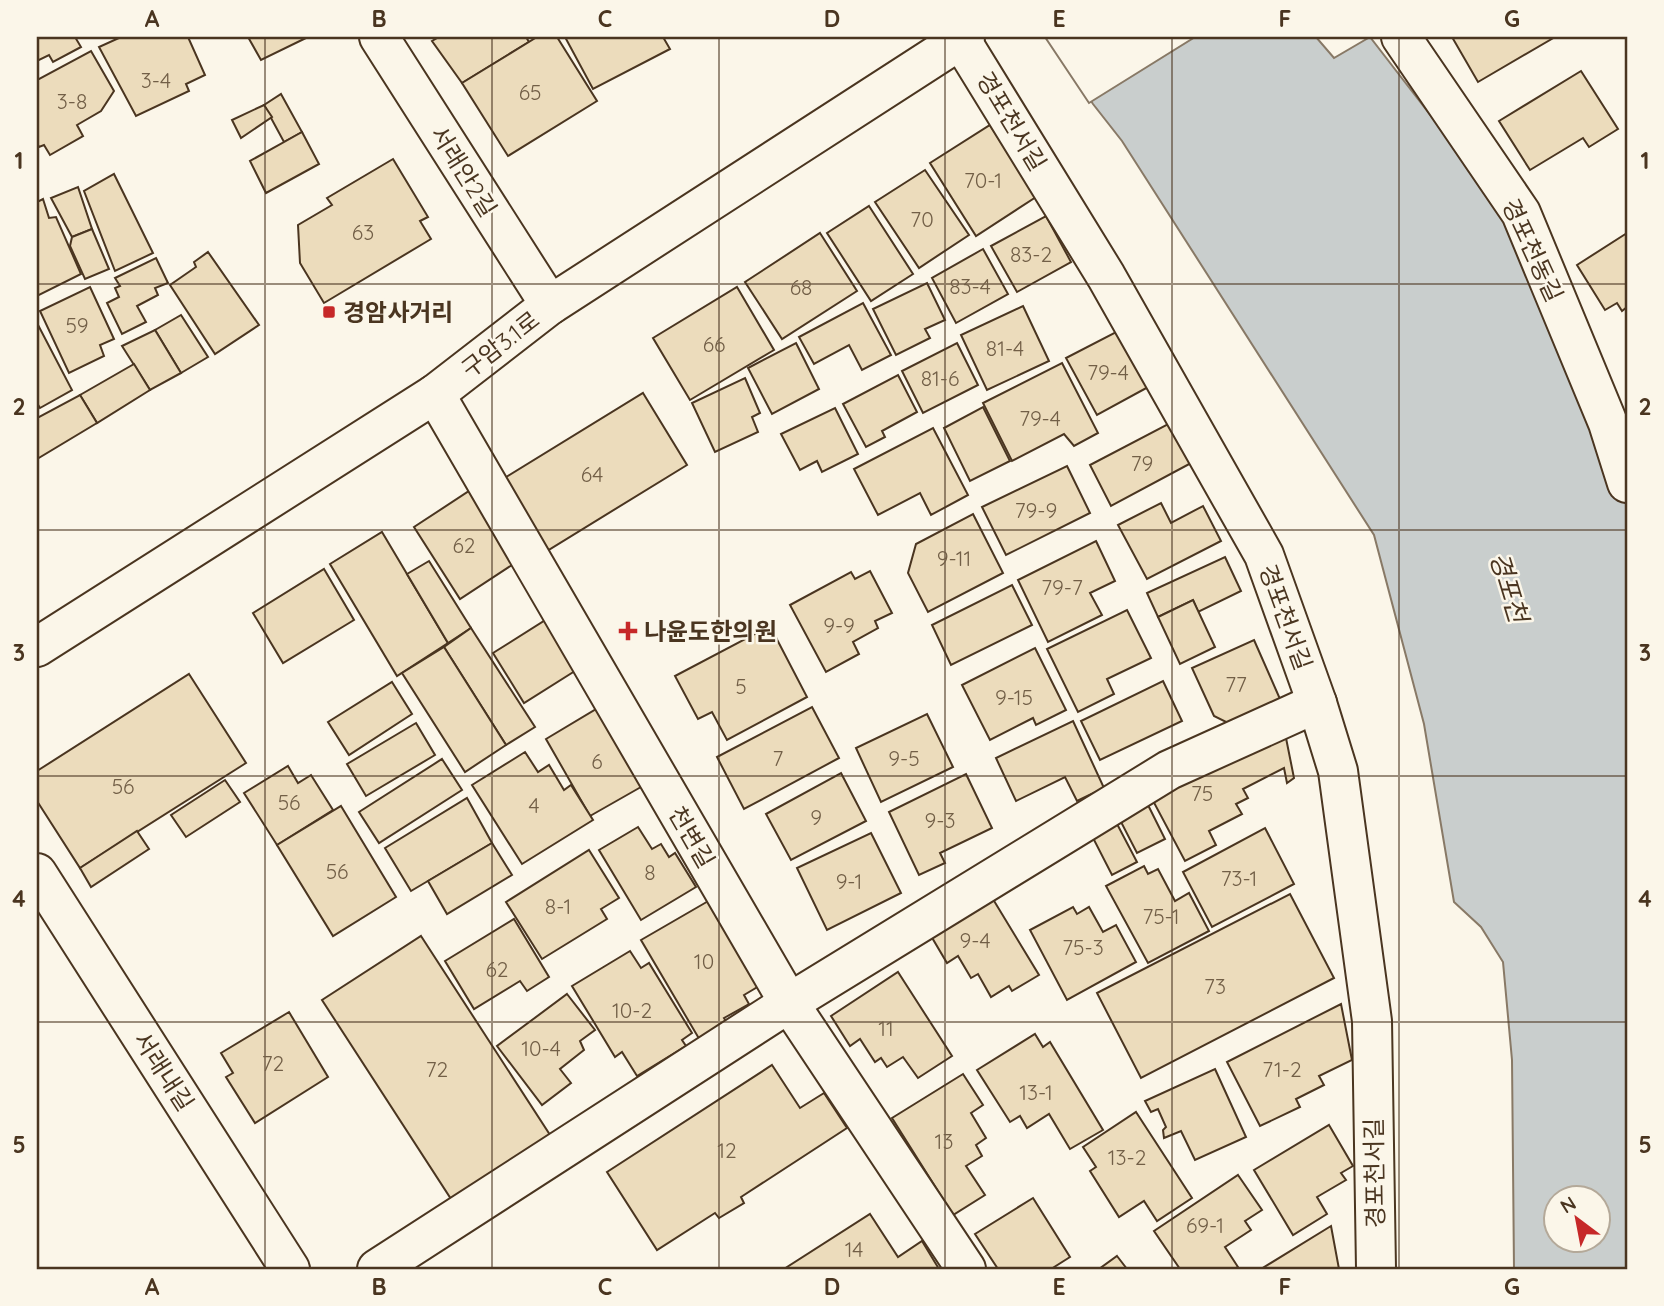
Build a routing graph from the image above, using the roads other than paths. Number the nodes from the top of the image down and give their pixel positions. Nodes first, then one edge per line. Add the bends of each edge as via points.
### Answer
1 (379, 37) edge
2 (962, 37) edge
3 (1401, 37) edge
4 (550, 305) junction
5 (435, 394) junction
6 (1627, 483) edge
7 (37, 647) edge
8 (1318, 703) junction
9 (37, 873) edge
10 (789, 1003) junction
11 (290, 1269) edge
12 (377, 1269) edge
13 (966, 1269) edge
14 (1376, 1269) edge

1 - 4 street, 서래안2길
2 - 4 street, 구암3.1로
2 - 8 street, 경포천서길 via 1106,276 1264,555
3 - 6 street, 경포천동길 via 1521,213 1608,423
4 - 5 street, 구암3.1로
5 - 7 street, 구암3.1로
5 - 10 street, 천변길
8 - 10 street via 1169,770
8 - 14 street, 경포천서길 via 1338,771 1372,1021
9 - 11 street, 서래내길
10 - 12 street
10 - 13 street, 천변길

